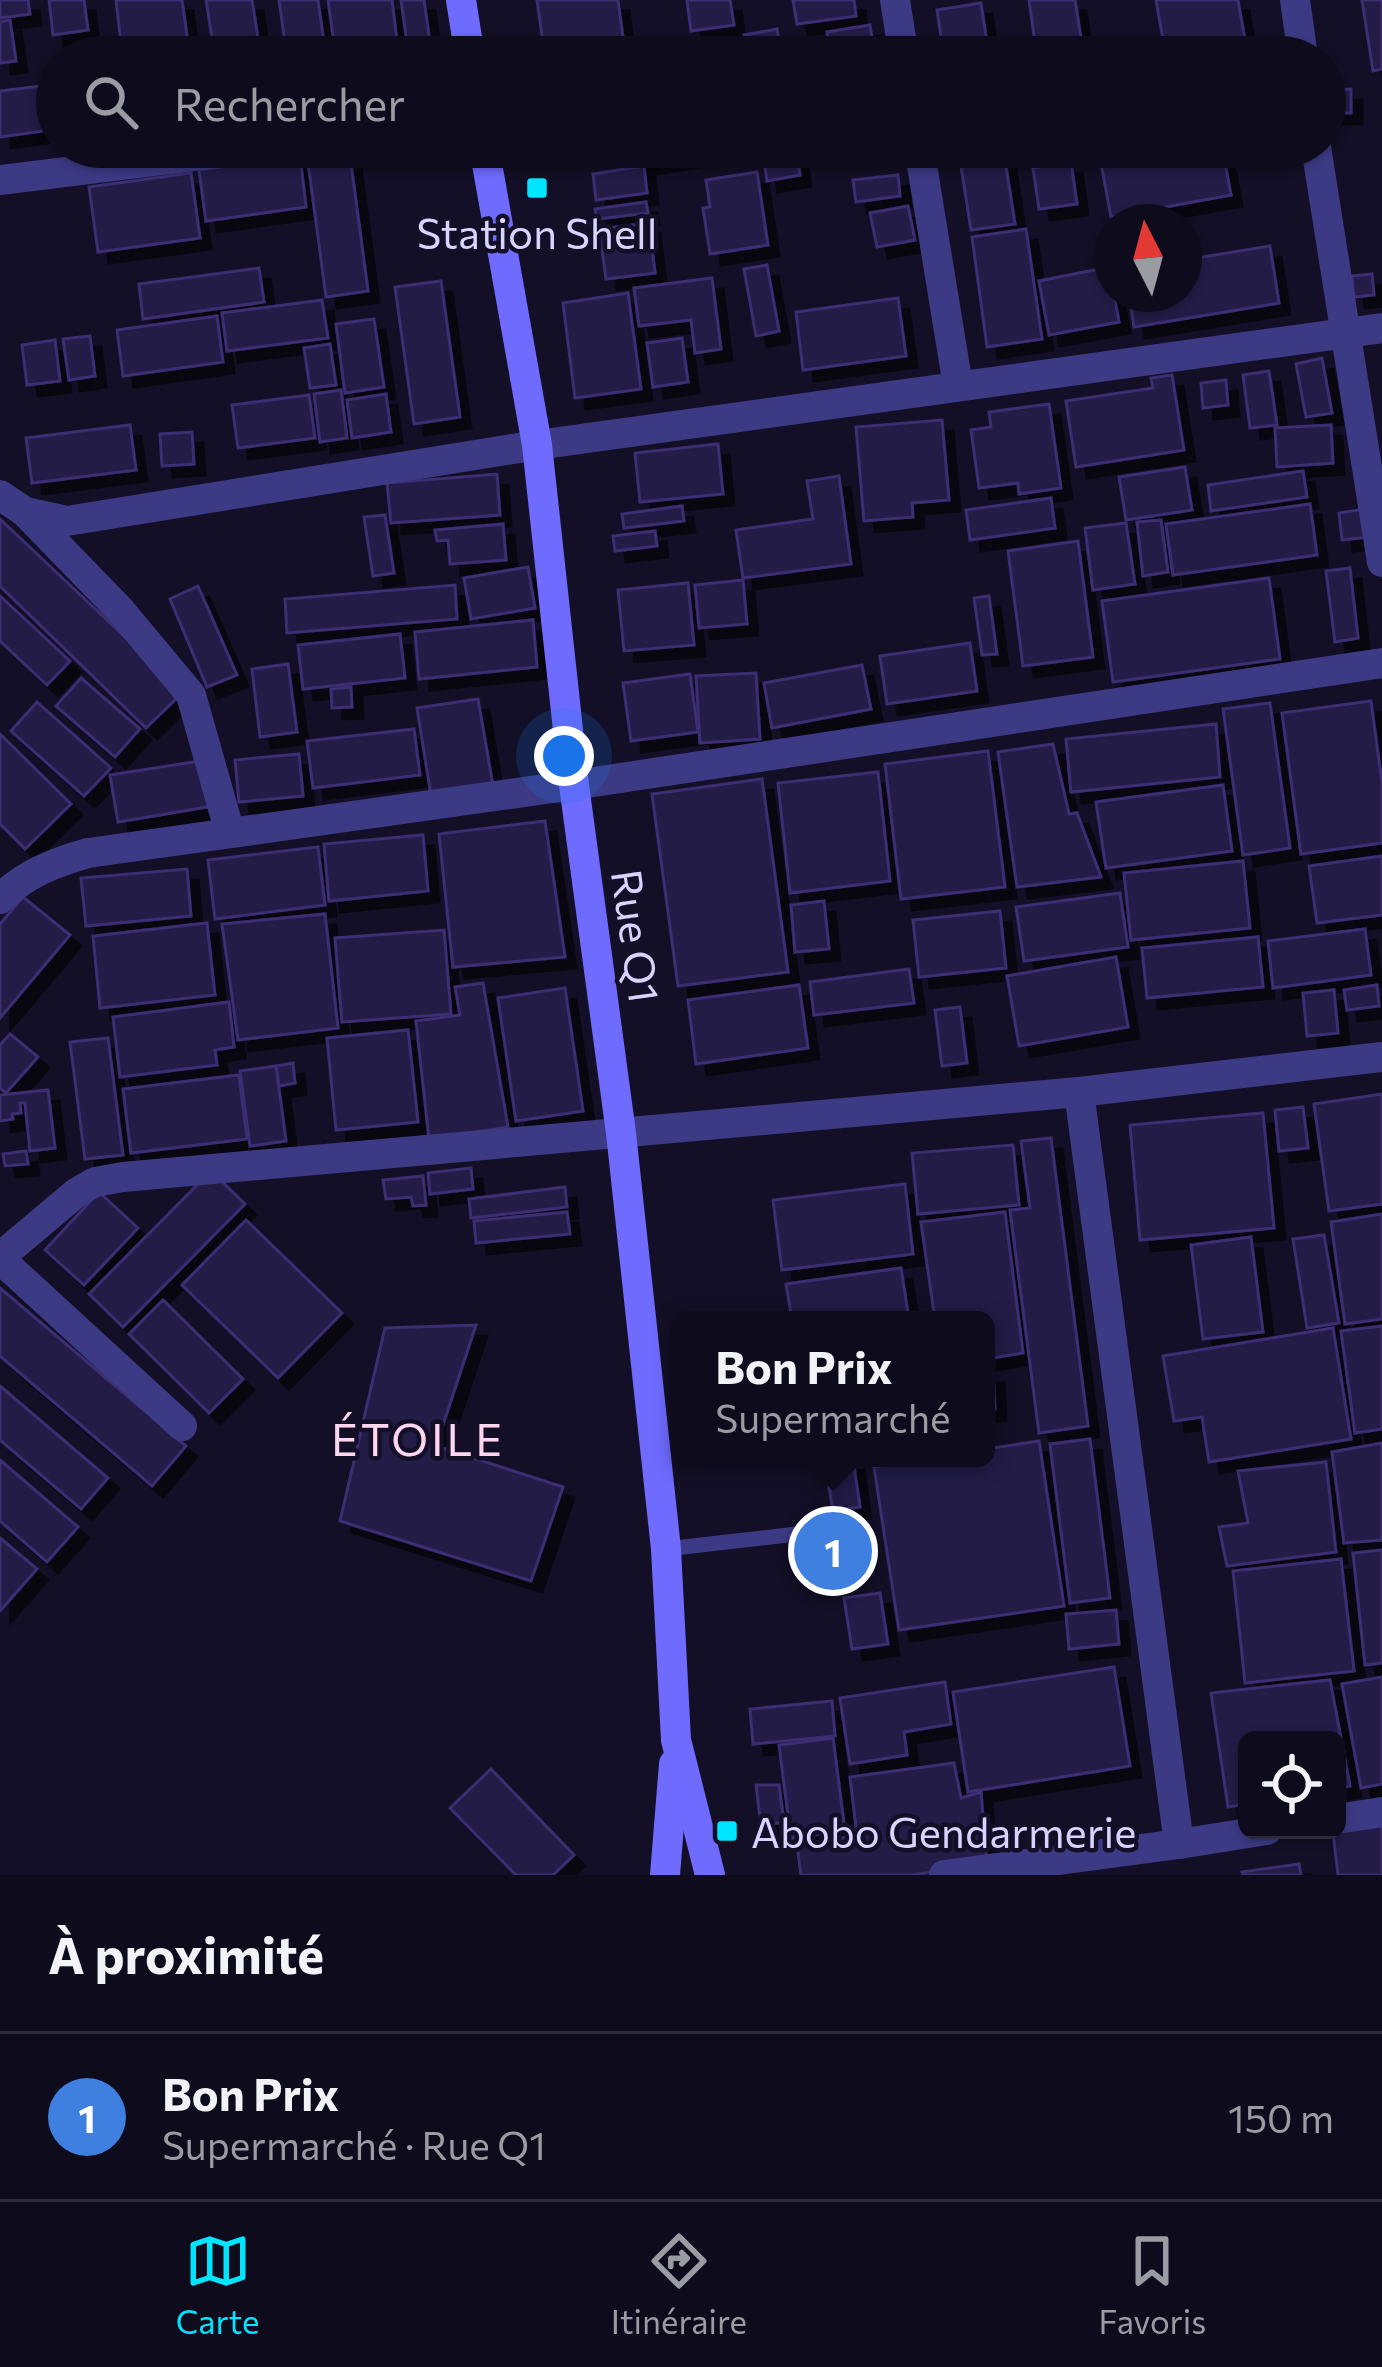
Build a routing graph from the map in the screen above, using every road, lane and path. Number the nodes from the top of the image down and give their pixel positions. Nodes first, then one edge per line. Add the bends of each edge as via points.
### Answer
1 (461, 0) edge
2 (895, 0) edge
3 (1295, 0) edge
4 (467, 36) edge
5 (901, 36) edge
6 (1300, 36) edge
7 (97, 168) edge
8 (488, 168) edge
9 (922, 168) edge
10 (1319, 168) edge
11 (0, 180) edge
12 (1382, 328) edge
13 (1343, 333) junction
14 (958, 386) junction
15 (537, 446) junction
16 (13, 503) edge
17 (1382, 562) edge
18 (1382, 663) edge
19 (574, 785) junction
20 (230, 833) junction
21 (4, 887) edge
22 (1382, 1057) edge
23 (1079, 1092) junction
24 (621, 1133) junction
25 (0, 1258) edge
26 (182, 1426) dead end
27 (814, 1532) dead end
28 (666, 1549) junction
29 (676, 1740) junction
30 (1382, 1812) edge
31 (1346, 1818) edge
32 (1238, 1835) edge
33 (1179, 1844) junction
34 (665, 1875) edge
35 (710, 1875) edge
36 (944, 1875) edge

1 - 4 street
2 - 5 street
3 - 6 street
7 - 11 street
8 - 15 street, Rue Q1
9 - 14 street
10 - 13 street
12 - 13 street
13 - 14 street
13 - 17 street
14 - 15 street
15 - 16 street via 67,521
15 - 19 street, Rue Q1
16 - 20 street via 122,611 191,694
18 - 19 street
19 - 20 street
19 - 24 street, Rue Q1
20 - 21 street via 88,853
22 - 23 street
23 - 24 street
23 - 33 street
24 - 25 street via 95,1182
24 - 28 street, Rue Q1
25 - 26 street
27 - 28 lane
28 - 29 street, Rue Q1
29 - 34 street, Rue Q1
29 - 35 street, Rue Q1
30 - 31 street
32 - 33 street
33 - 36 street

